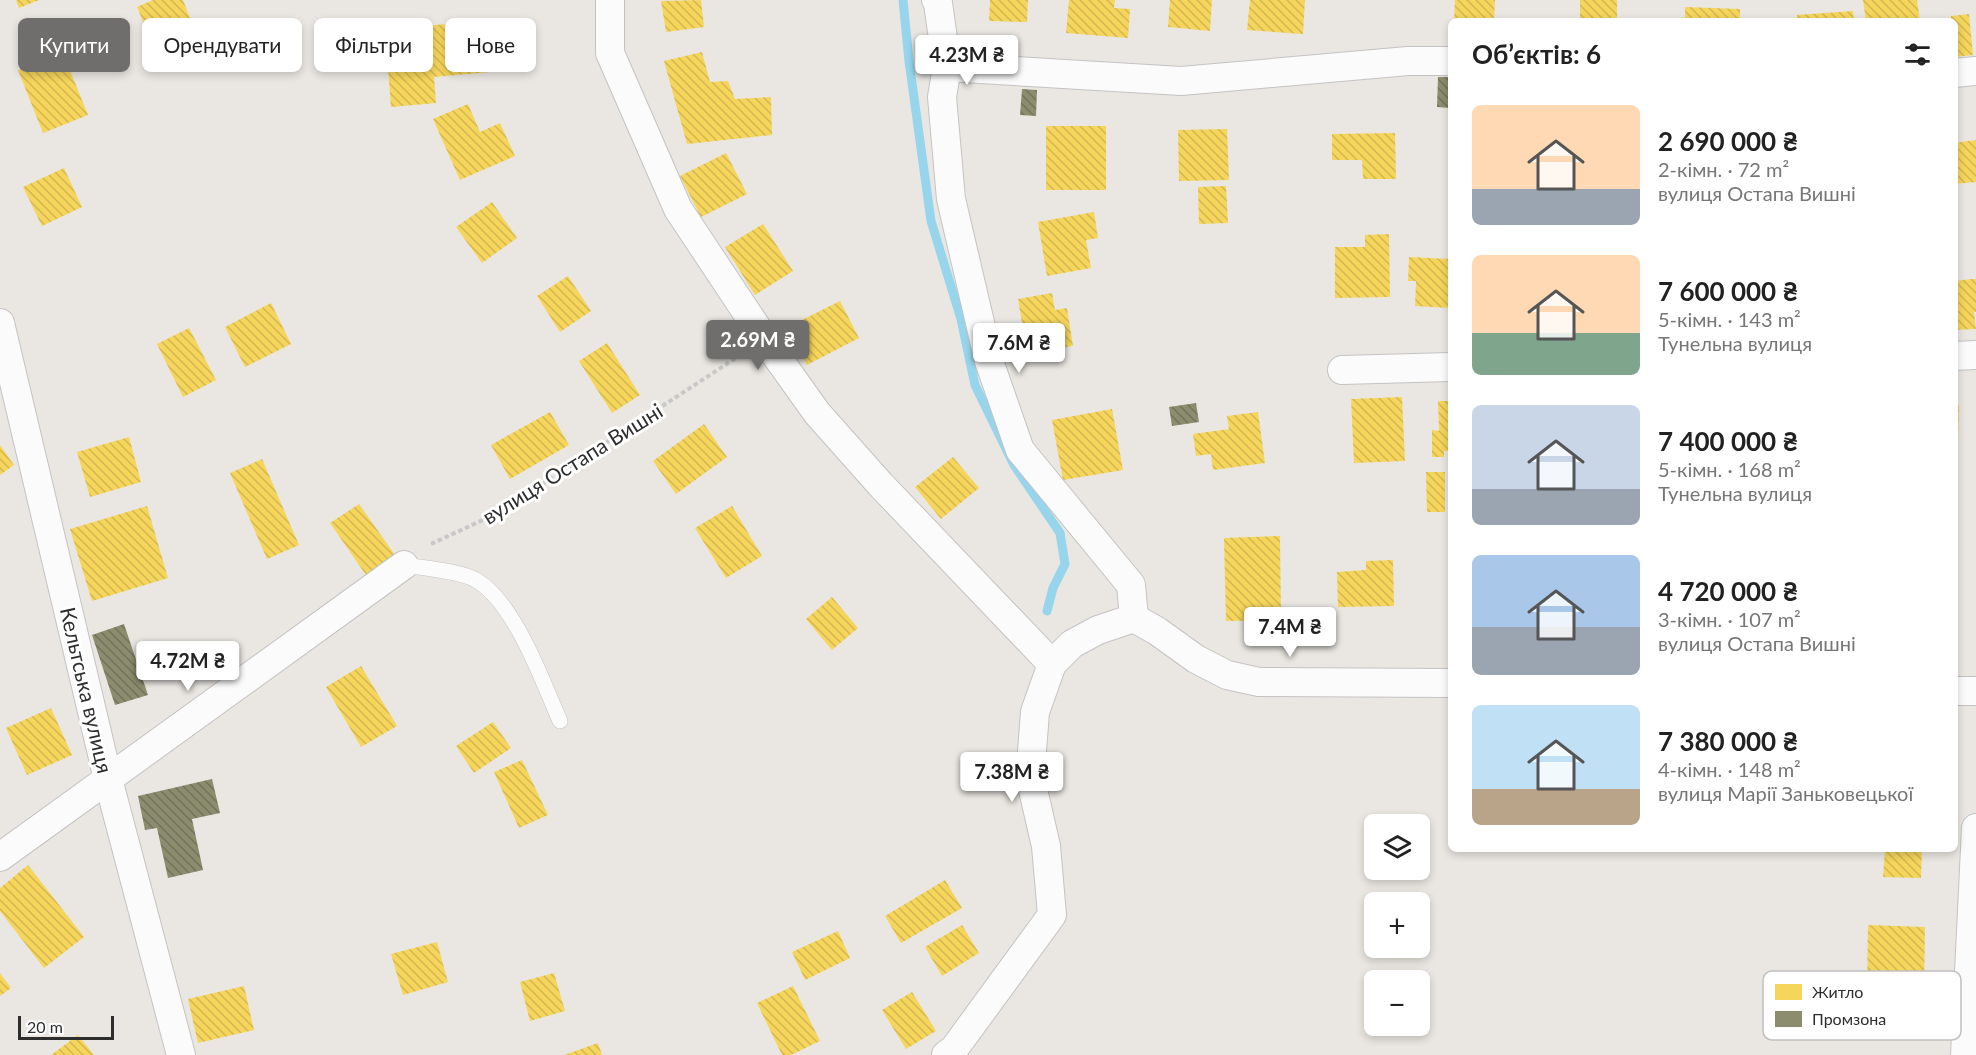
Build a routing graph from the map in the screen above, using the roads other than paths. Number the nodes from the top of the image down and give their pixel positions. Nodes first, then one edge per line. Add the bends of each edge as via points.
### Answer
1 (610, 0) edge
2 (936, 0) edge
3 (1448, 61) edge
4 (947, 67) junction
5 (1976, 71) edge
6 (1958, 73) edge
7 (0, 323) edge
8 (1976, 355) edge
9 (1958, 356) edge
10 (1448, 367) edge
11 (1341, 370) dead end
12 (404, 566) joint
13 (1134, 618) junction
14 (1052, 664) junction
15 (1448, 683) edge
16 (1958, 691) edge
17 (1976, 692) edge
18 (560, 721) dead end
19 (108, 778) junction
20 (1976, 828) edge
21 (0, 857) edge
22 (1968, 1043) edge
23 (181, 1055) edge
24 (946, 1055) edge

1 - 14 street via 610,53 678,209 765,340 817,413
2 - 4 street
3 - 4 street via 1181,81
4 - 13 street via 942,97 951,199 989,361 1020,450 1131,585
5 - 6 street
7 - 19 street, Кельтська вулиця
8 - 9 street
10 - 11 street
12 - 18 lane via 475,579 497,596 524,641
12 - 19 street
13 - 14 street via 1072,644
13 - 15 street via 1227,675 1259,682
14 - 24 street via 1035,712 1030,777 1046,846 1053,915
16 - 17 street
19 - 21 street
19 - 23 street, Кельтська вулиця
20 - 22 street

